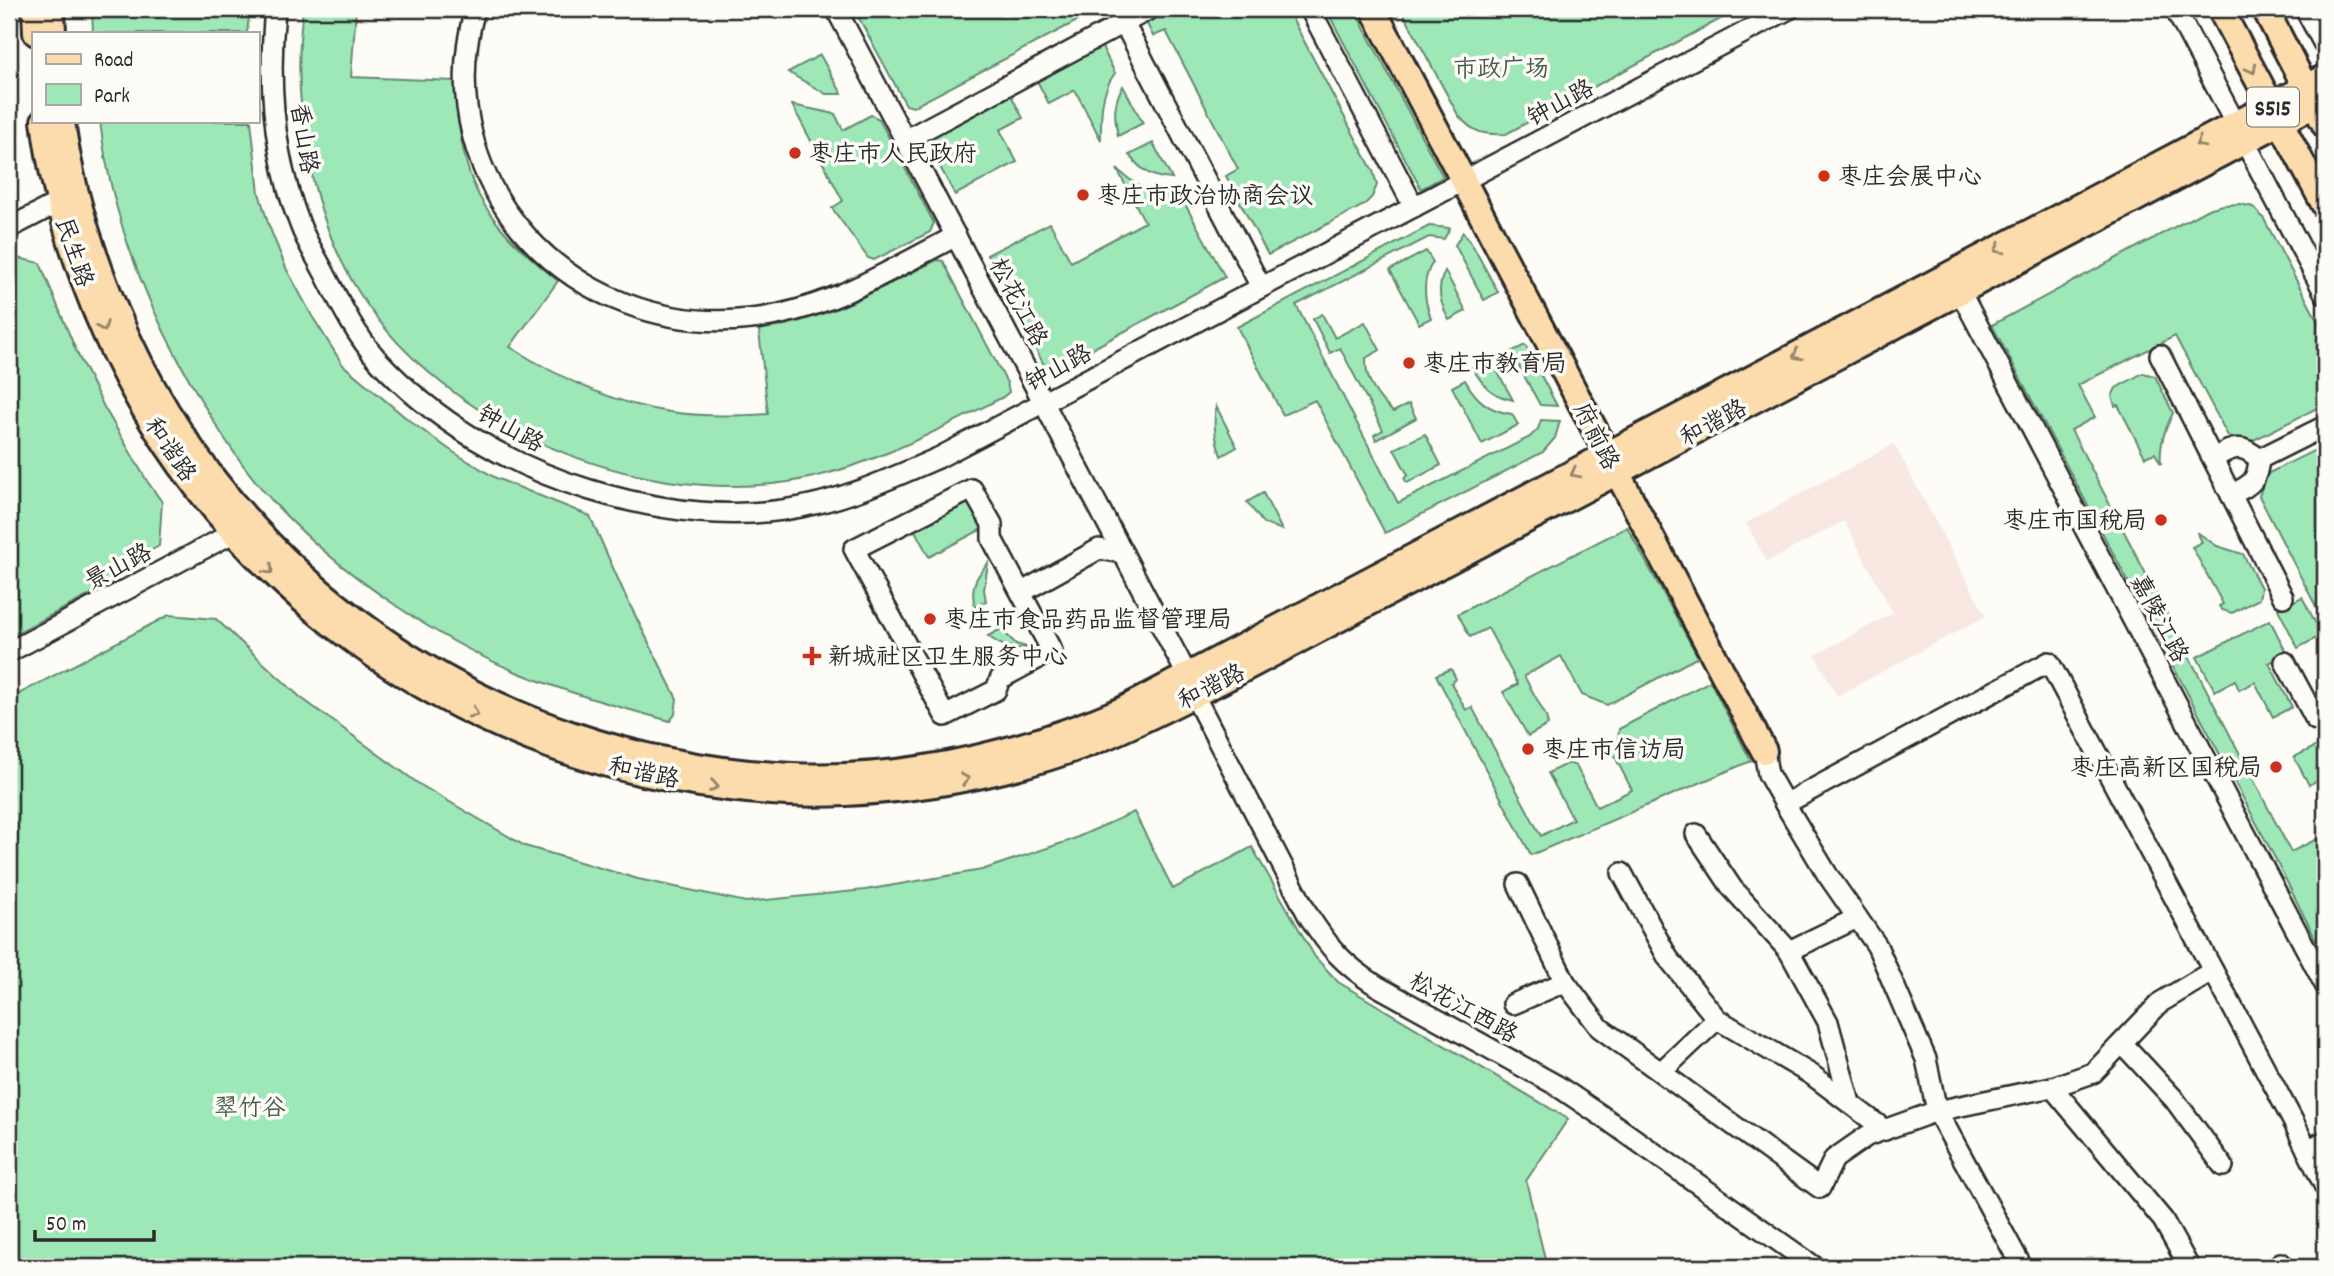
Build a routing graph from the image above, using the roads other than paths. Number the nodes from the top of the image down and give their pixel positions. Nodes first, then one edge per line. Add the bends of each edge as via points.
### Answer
1 (34, 9) edge
2 (52, 9) edge
3 (275, 9) edge
4 (475, 9) edge
5 (836, 9) edge
6 (1150, 9) edge
7 (1310, 9) edge
8 (1373, 9) edge
9 (1789, 9) edge
10 (2175, 9) edge
11 (2220, 9) edge
12 (2265, 9) edge
13 (2305, 9) edge
14 (1124, 23) junction
15 (36, 32) edge
16 (53, 32) edge
17 (2325, 46) edge
18 (2319, 99) edge
19 (2276, 114) junction
20 (44, 122) edge
21 (62, 122) edge
22 (2240, 133) junction
23 (905, 140) junction
24 (1463, 181) junction
25 (67, 198) junction
26 (1414, 206) junction
27 (2325, 206) edge
28 (9, 229) edge
29 (956, 236) junction
30 (1956, 283) junction
31 (1261, 287) junction
32 (2325, 294) edge
33 (347, 317) joint
34 (2160, 355) dead end
35 (134, 374) joint
36 (1044, 402) junction
37 (2325, 426) edge
38 (2213, 458) junction
39 (2259, 459) junction
40 (1612, 464) junction
41 (2231, 495) junction
42 (242, 528) junction
43 (1123, 553) junction
44 (1022, 592) junction
45 (2283, 597) dead end
46 (9, 652) edge
47 (2285, 662) dead end
48 (1193, 688) junction
49 (2325, 710) edge
50 (1763, 751) joint
51 (1784, 804) junction
52 (1696, 834) dead end
53 (1622, 873) dead end
54 (1518, 884) dead end
55 (1857, 918) junction
56 (1789, 951) junction
57 (2213, 971) junction
58 (1565, 982) junction
59 (2325, 985) edge
60 (1513, 1004) dead end
61 (1717, 1018) junction
62 (2122, 1043) junction
63 (1662, 1071) junction
64 (2052, 1087) junction
65 (1850, 1103) junction
66 (1937, 1111) junction
67 (1885, 1130) junction
68 (2325, 1141) edge
69 (2307, 1150) junction
70 (2223, 1166) dead end
71 (2325, 1187) edge
72 (1815, 1267) edge
73 (2022, 1267) edge
74 (2189, 1267) edge

1 - 15 main road
2 - 16 main road
3 - 33 street, 香山路 via 275,121 282,169 302,230
4 - 29 street via 467,57 468,120 477,158 491,187 529,240 547,256 583,283 622,302 663,315 706,320 789,312 834,299
5 - 23 street, 松花江路
6 - 14 street
7 - 26 street
8 - 24 main road, 府前路
9 - 24 street, 钟山路
10 - 22 street, S515
11 -> 19 main road, S515
12 - 18 main road, S515
13 - 17 street
14 - 23 street
14 - 31 street
18 - 19 main road, 和谐路
19 - 22 main road, 和谐路
19 - 27 main road, S515
20 - 25 main road, 民生路
21 - 25 main road, 民生路
22 - 30 main road, 和谐路
22 - 32 street, S515
23 - 29 street, 松花江路
24 - 26 street, 钟山路
24 - 40 main road, 府前路
25 - 28 street
25 - 35 main road, 民生路 via 94,308
26 - 31 street, 钟山路
29 - 36 street, 松花江路
30 - 40 main road, 和谐路
30 - 59 street, 嘉陵江路
31 - 36 street, 钟山路
33 - 36 street, 钟山路 via 376,358 417,398 479,442 551,478 628,502 708,513 783,510 863,490 938,458
34 - 38 street
35 - 42 main road, 和谐路 via 166,445 199,492
36 - 43 street, 松花江路
37 - 39 street
38 - 39 street via 2233,447 2249,449
38 - 41 street
39 - 41 street via 2252,483
40 - 48 main road, 和谐路
40 - 50 main road, 府前路
41 - 45 street
42 - 46 street, 景山路
42 - 48 main road, 和谐路 via 278,579 315,612 454,704 547,746 691,783 795,794 947,782 1057,755 1129,726
43 - 44 street via 1099,549
43 - 48 street, 松花江路
44 - 44 street via 992,539 992,524 972,489 854,550 944,716 996,690 1000,679 1052,651
47 - 49 street via 2316,720
48 - 72 street, 松花江西路 via 1308,915 1349,968 1556,1085
50 - 51 street via 1768,774
51 - 55 street
51 - 57 street via 2049,662
52 - 56 street via 1732,888
53 - 61 street via 1668,958
54 - 58 street
55 - 56 street
55 - 66 street via 1877,946 1926,1059
56 - 65 street via 1828,1022
57 - 62 street via 2161,1002
57 - 69 street
58 - 60 street
58 - 63 street via 1600,1028
61 - 63 street
61 - 65 street
62 - 64 street via 2093,1073
62 - 70 street via 2174,1099
63 - 67 street via 1820,1188 1835,1160 1867,1136
64 - 66 street
64 - 74 street via 2163,1220
65 - 67 street
66 - 67 street
66 - 73 street
68 - 69 street
69 - 71 street

